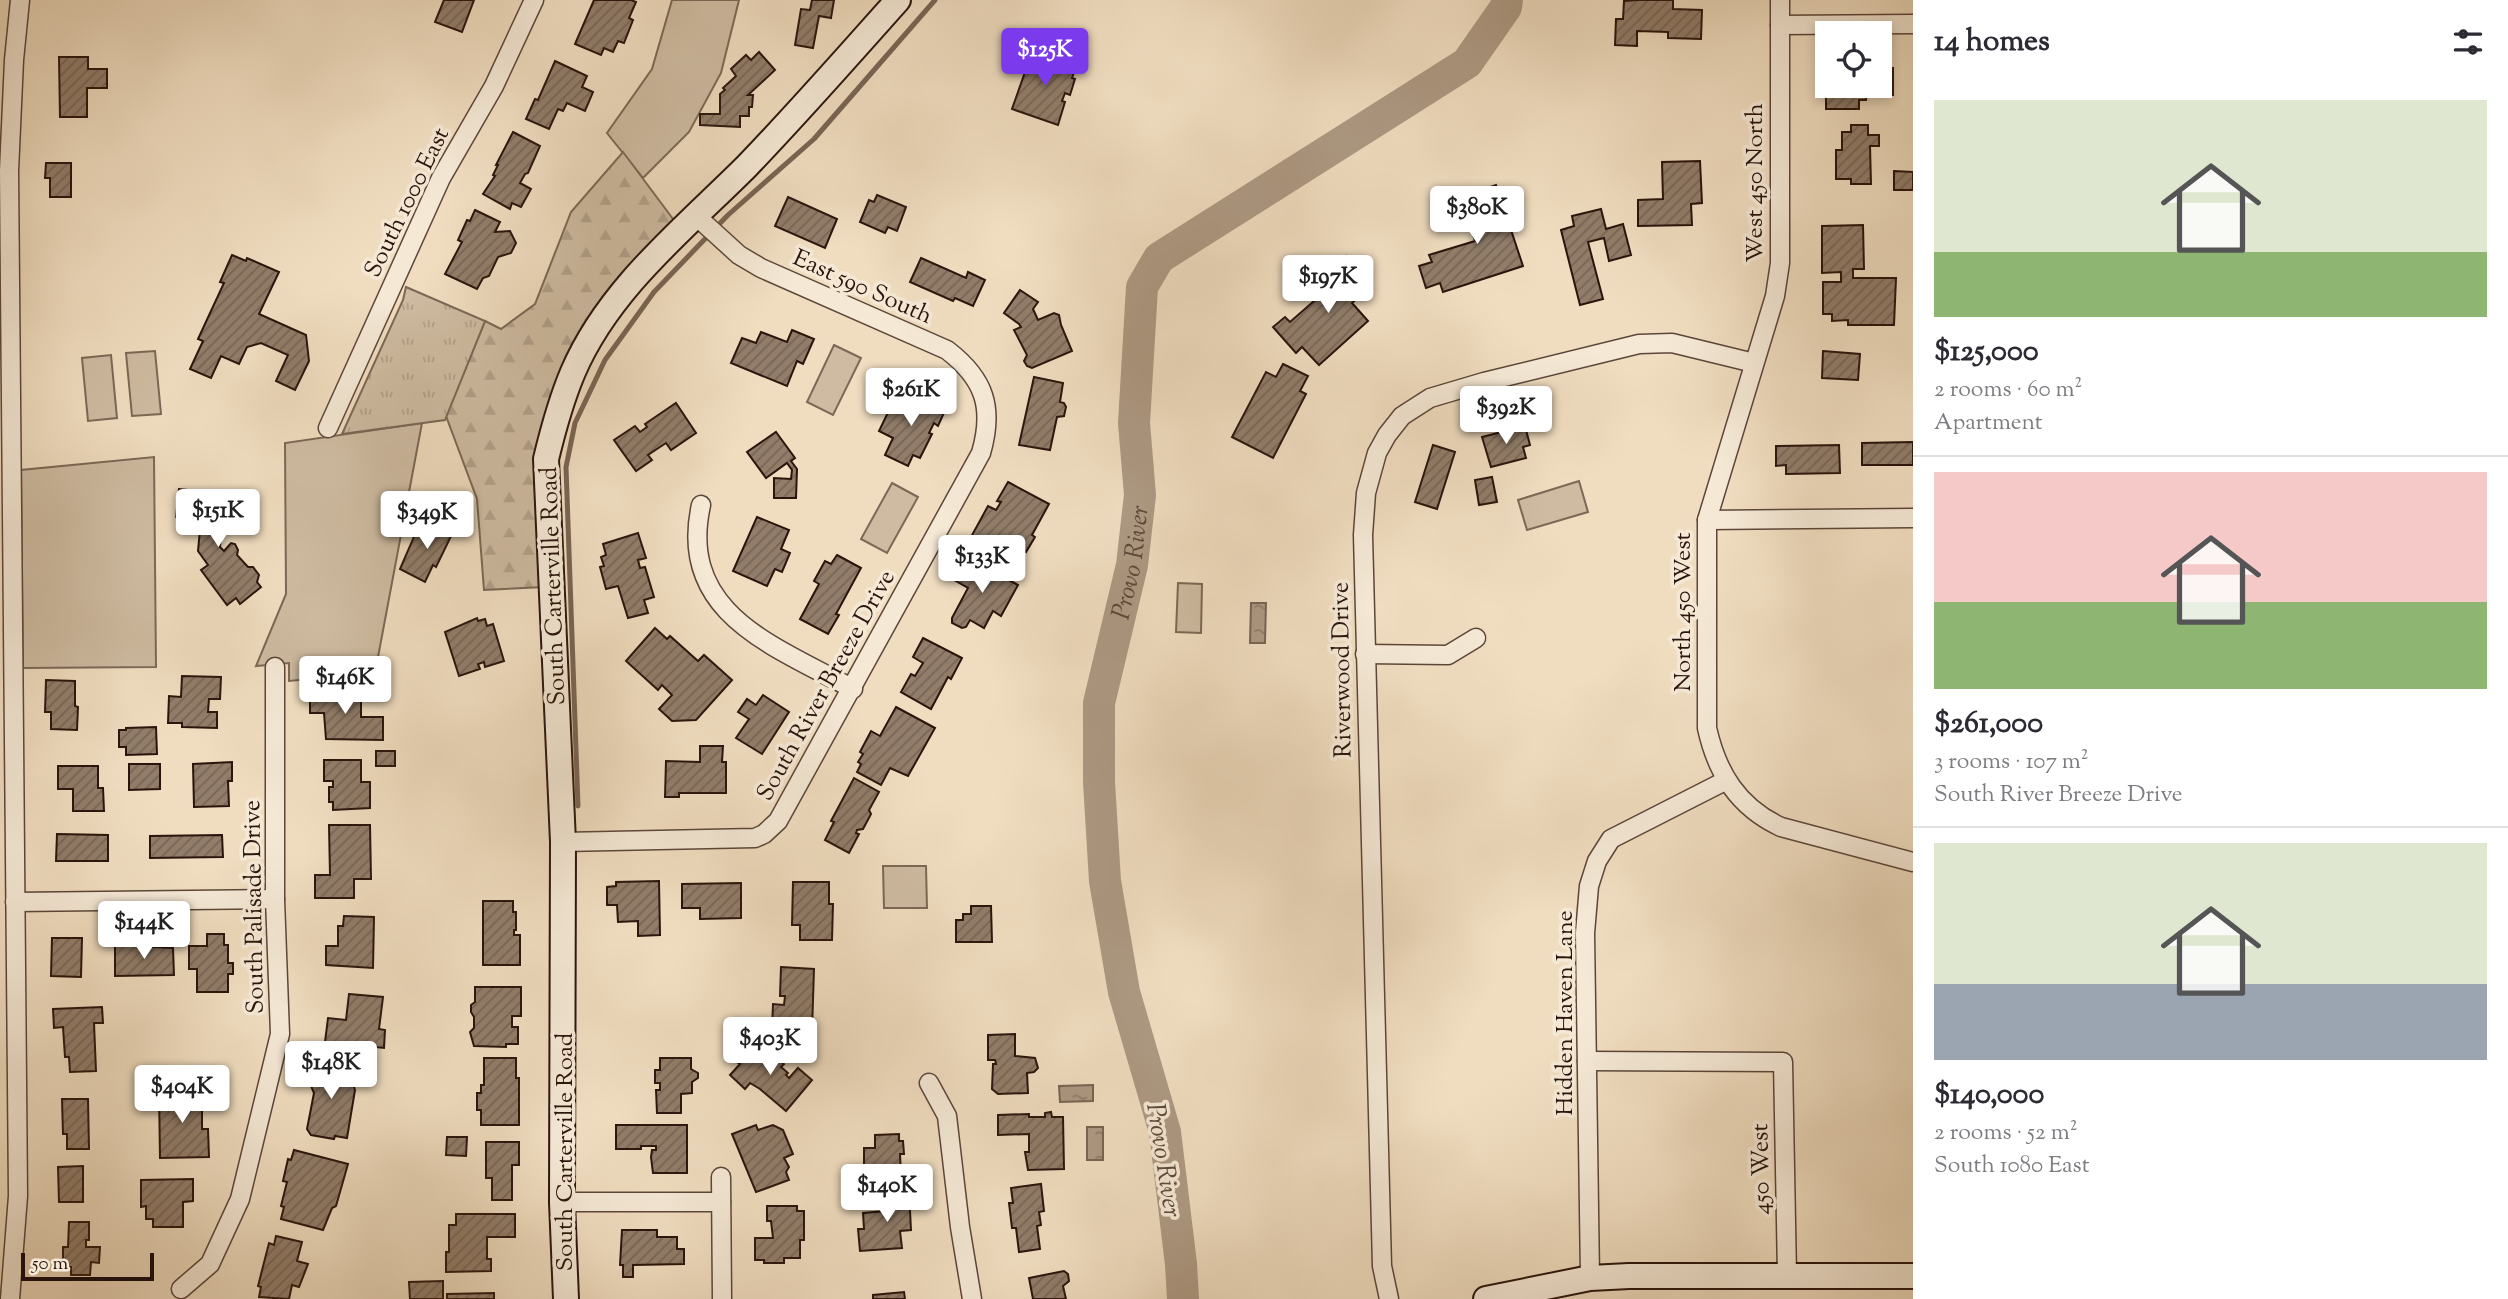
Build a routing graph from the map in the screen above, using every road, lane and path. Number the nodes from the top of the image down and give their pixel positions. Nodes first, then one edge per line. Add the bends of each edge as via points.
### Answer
1 (20, 0) edge
2 (534, 0) edge
3 (898, 0) edge
4 (1780, 0) edge
5 (1913, 24) edge
6 (1780, 25) junction
7 (7, 60) edge
8 (695, 215) junction
9 (1754, 363) junction
10 (987, 418) joint
11 (328, 428) dead end
12 (701, 505) dead end
13 (1913, 517) edge
14 (1707, 520) junction
15 (1476, 638) dead end
16 (1365, 654) junction
17 (275, 667) dead end
18 (853, 689) junction
19 (1725, 780) junction
20 (563, 842) junction
21 (1913, 862) edge
22 (275, 899) junction
23 (15, 902) junction
24 (1587, 1061) junction
25 (929, 1083) dead end
26 (722, 1177) dead end
27 (562, 1202) junction
28 (721, 1202) junction
29 (1787, 1275) junction
30 (1913, 1276) edge
31 (1590, 1278) junction
32 (181, 1289) dead end
33 (10, 1299) edge
34 (566, 1299) edge
35 (722, 1299) edge
36 (972, 1299) edge
37 (1389, 1299) edge
38 (1486, 1299) edge

1 - 7 street
2 - 11 street, South 1000 East via 494,86 442,178
3 - 8 street, South Carterville Road via 842,65
4 - 6 street, West 450 North
5 - 6 street
6 - 9 street, West 450 North via 1780,263
7 - 23 street
8 - 10 street, East 590 South via 739,255 761,268 947,350 975,377
8 - 20 street, South Carterville Road via 648,263 592,336 573,371 546,459
9 - 14 street, North 450 West
9 - 16 street, Riverwood Drive via 1652,343 1473,385 1415,406 1387,435 1366,492
10 - 18 street, South River Breeze Drive via 981,453
12 - 18 street via 696,525 699,558 719,603 749,632
13 - 14 street
14 - 19 street, North 450 West via 1707,728
15 - 16 street via 1448,655
16 - 37 street, Riverwood Drive via 1382,1252
17 - 22 street, South Palisade Drive
18 - 20 street, South River Breeze Drive via 775,825 755,838
19 - 21 street, North 450 West via 1747,806 1781,827
19 - 24 street, Hidden Haven Lane via 1611,839 1597,860 1589,886 1585,933
20 - 27 street, South Carterville Road
22 - 23 street
22 - 32 street, South Palisade Drive via 280,1034 240,1199 210,1264
23 - 33 street via 18,1205
24 - 29 street, 450 West via 1783,1062
24 - 31 street, Hidden Haven Lane
25 - 36 street via 947,1116
26 - 28 street
27 - 28 street
27 - 34 street, South Carterville Road
28 - 35 street
29 - 30 street
29 - 31 street
31 - 38 street

